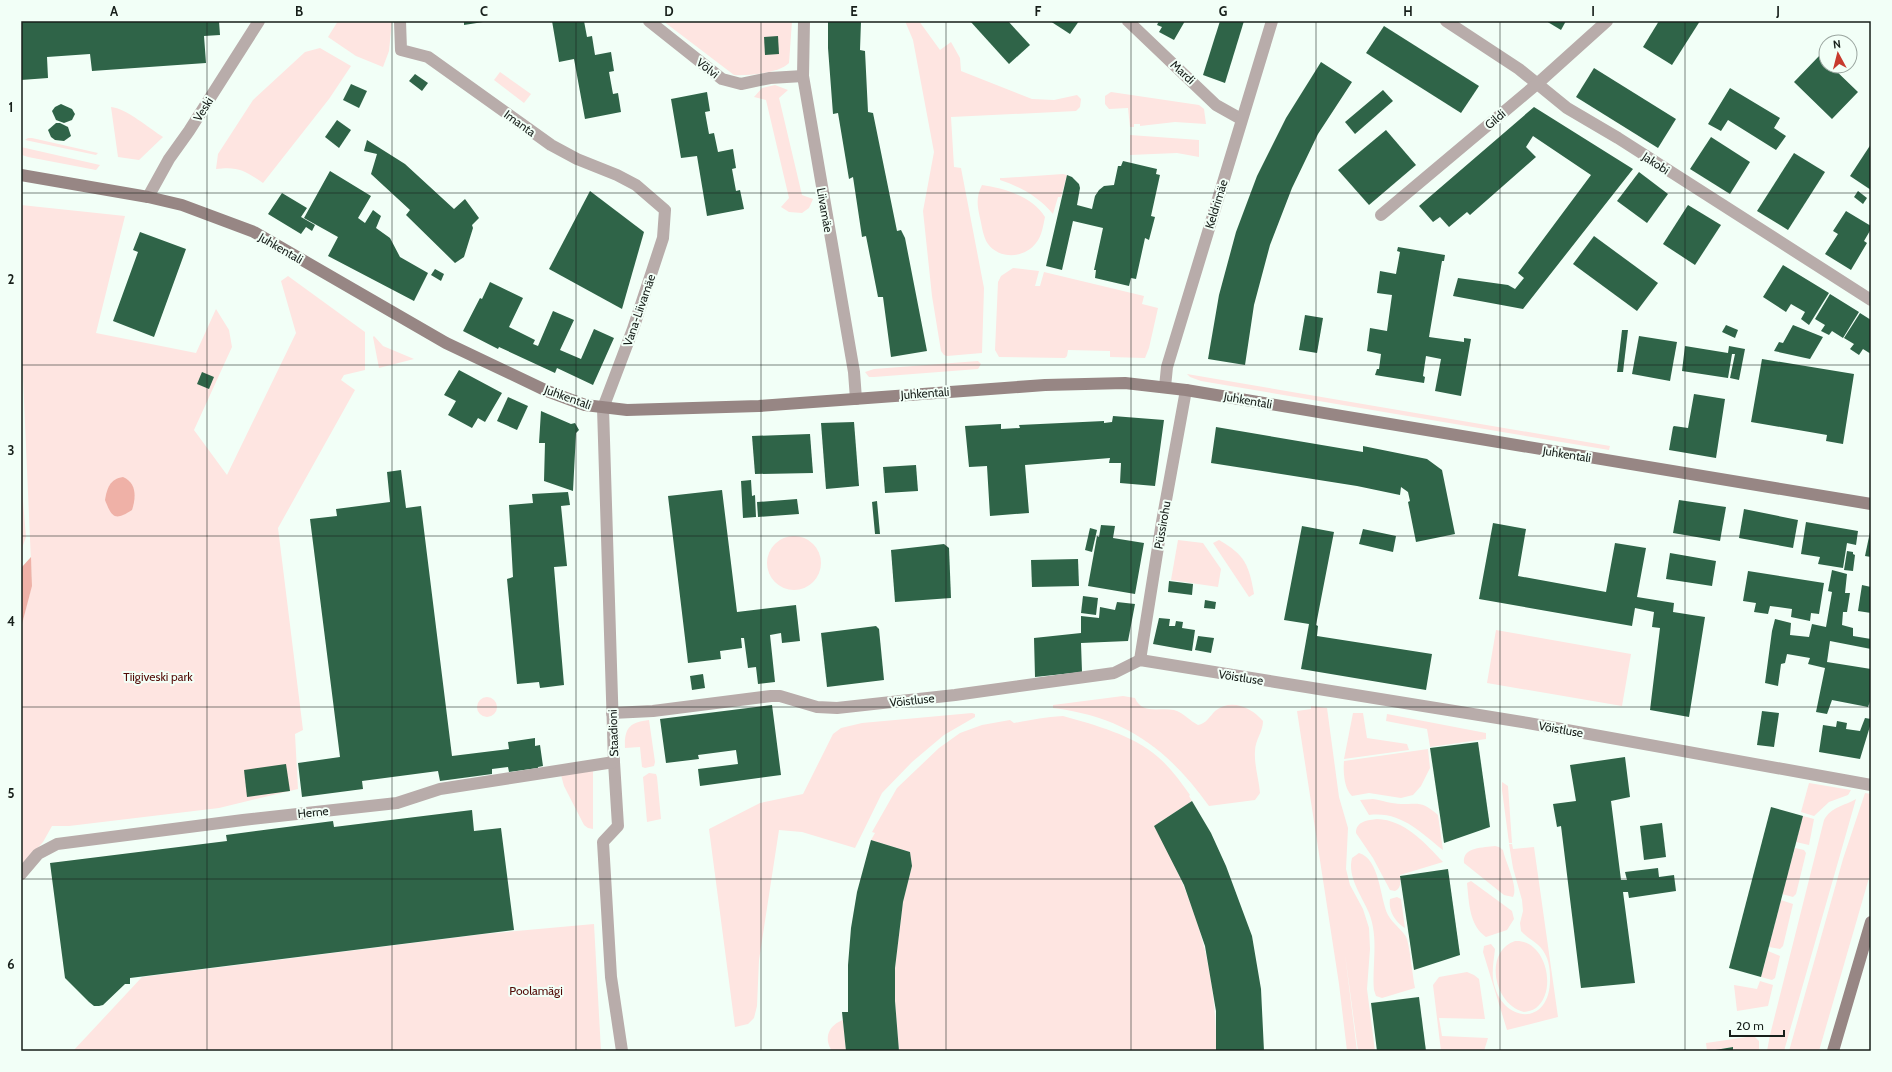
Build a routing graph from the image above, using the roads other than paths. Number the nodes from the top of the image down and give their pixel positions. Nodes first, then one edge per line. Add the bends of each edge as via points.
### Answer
1 (259, 21) edge
2 (400, 21) edge
3 (649, 21) edge
4 (804, 21) edge
5 (1128, 21) edge
6 (1272, 21) edge
7 (1446, 21) edge
8 (1607, 21) edge
9 (803, 76) junction
10 (1537, 84) junction
11 (1241, 119) junction
12 (21, 175) edge
13 (148, 197) junction
14 (665, 210) joint
15 (1381, 215) dead end
16 (1871, 300) edge
17 (1165, 387) junction
18 (1186, 390) junction
19 (856, 399) junction
20 (603, 408) junction
21 (1871, 504) edge
22 (1140, 660) junction
23 (612, 713) junction
24 (614, 762) junction
25 (1871, 785) edge
26 (21, 874) edge
27 (1871, 922) edge
28 (622, 1051) edge
29 (1833, 1051) edge

1 - 13 street, Veski via 168,159
2 - 14 street, Imanta via 401,50 428,57 552,145 636,185
3 - 9 street, Võlvi via 722,79 741,84 770,78
4 - 9 street, Liivamäe
5 - 11 street, Mardi via 1216,104
6 - 11 street, Keldrimäe
7 - 10 street, Jakobi via 1519,69
8 - 10 street, Gildi
9 - 19 street, Liivamäe via 854,372
10 - 15 street, Gildi
10 - 16 street, Jakobi via 1567,108
11 - 17 street, Keldrimäe via 1167,367
12 - 13 street, Juhkentali
13 - 20 street, Juhkentali via 182,205 254,232 446,343 547,390 585,405
14 - 20 street, Vana-Liivamäe via 663,238
17 - 18 street, Juhkentali
17 - 19 street, Juhkentali via 1125,383 1045,385
18 - 21 street, Juhkentali
18 - 22 street, Püssirohu
19 - 20 street, Juhkentali via 759,406 627,410
20 - 23 street, Staadioni
22 - 23 street, Võistluse via 1114,673 837,708 817,707 780,696 771,696 653,711
22 - 25 street, Võistluse via 1528,723
23 - 24 street, Staadioni
24 - 26 street, Herne via 440,788 397,803 57,844 38,854
24 - 28 street, Staadioni via 618,826 603,842 611,977
27 - 29 street

